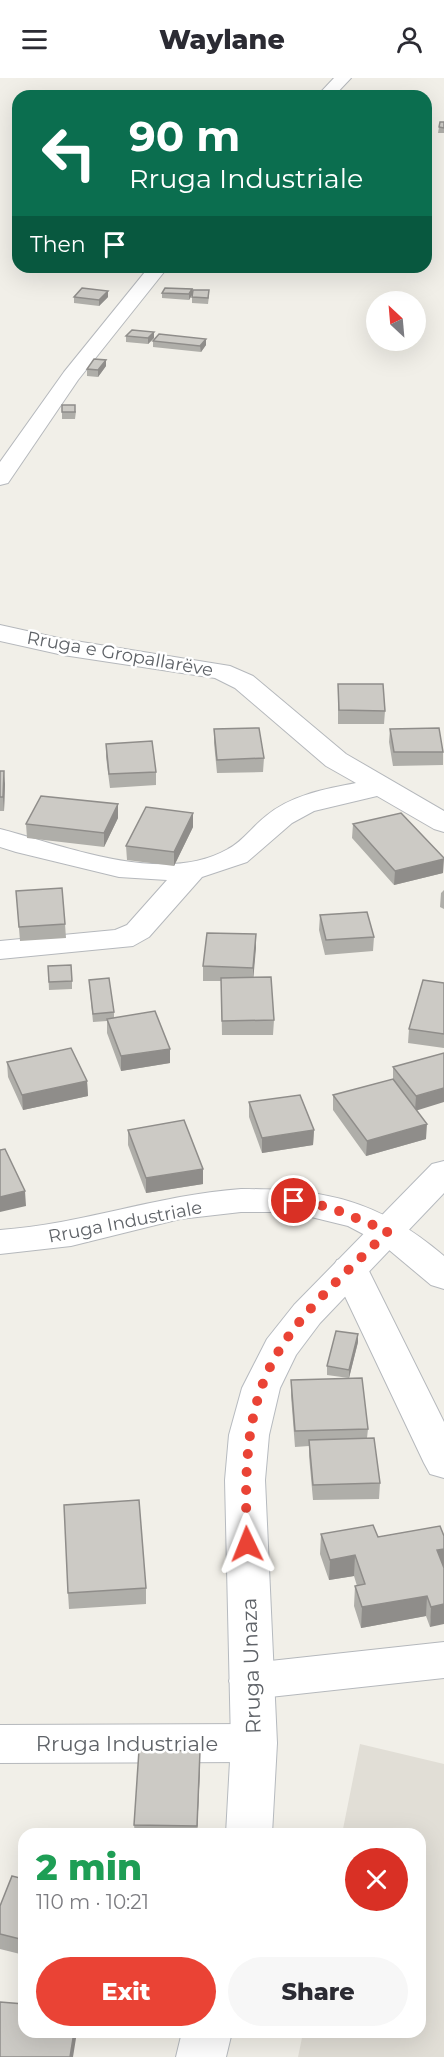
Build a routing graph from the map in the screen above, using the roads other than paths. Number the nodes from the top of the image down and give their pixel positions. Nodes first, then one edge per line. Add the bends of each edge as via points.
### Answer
1 (343, 78) edge
2 (331, 90) edge
3 (154, 273) edge
4 (0, 478) edge
5 (0, 633) edge
6 (378, 787) junction
7 (444, 824) edge
8 (0, 838) edge
9 (191, 871) junction
10 (0, 950) edge
11 (444, 1173) edge
12 (388, 1231) junction
13 (0, 1242) edge
14 (350, 1269) junction
15 (444, 1276) edge
16 (444, 1463) edge
17 (444, 1660) edge
18 (250, 1681) junction
19 (254, 1743) junction
20 (0, 1744) edge
21 (249, 1828) edge
22 (206, 2038) edge
23 (201, 2057) edge

1 - 2 street
3 - 4 street via 71,375
5 - 6 street, Rruga e Gropallarëve via 63,647 221,671 243,682 326,753
6 - 7 street, Rruga e Gropallarëve
6 - 9 street via 306,805 283,816 238,855
8 - 9 street via 94,863
9 - 10 street via 138,931 122,939
11 - 12 street, Rruga Unaza
12 - 13 street, Rruga Industriale via 329,1207 294,1201 243,1202 153,1213 80,1232
12 - 14 street, Rruga Unaza
12 - 15 street, Rruga Industriale
14 - 16 street
14 - 18 street, Rruga Unaza via 280,1349 261,1388 249,1435 245,1480
17 - 18 street
18 - 19 street, Rruga Unaza
19 - 20 street, Rruga Industriale
19 - 21 street, Rruga Unaza
22 - 23 street

